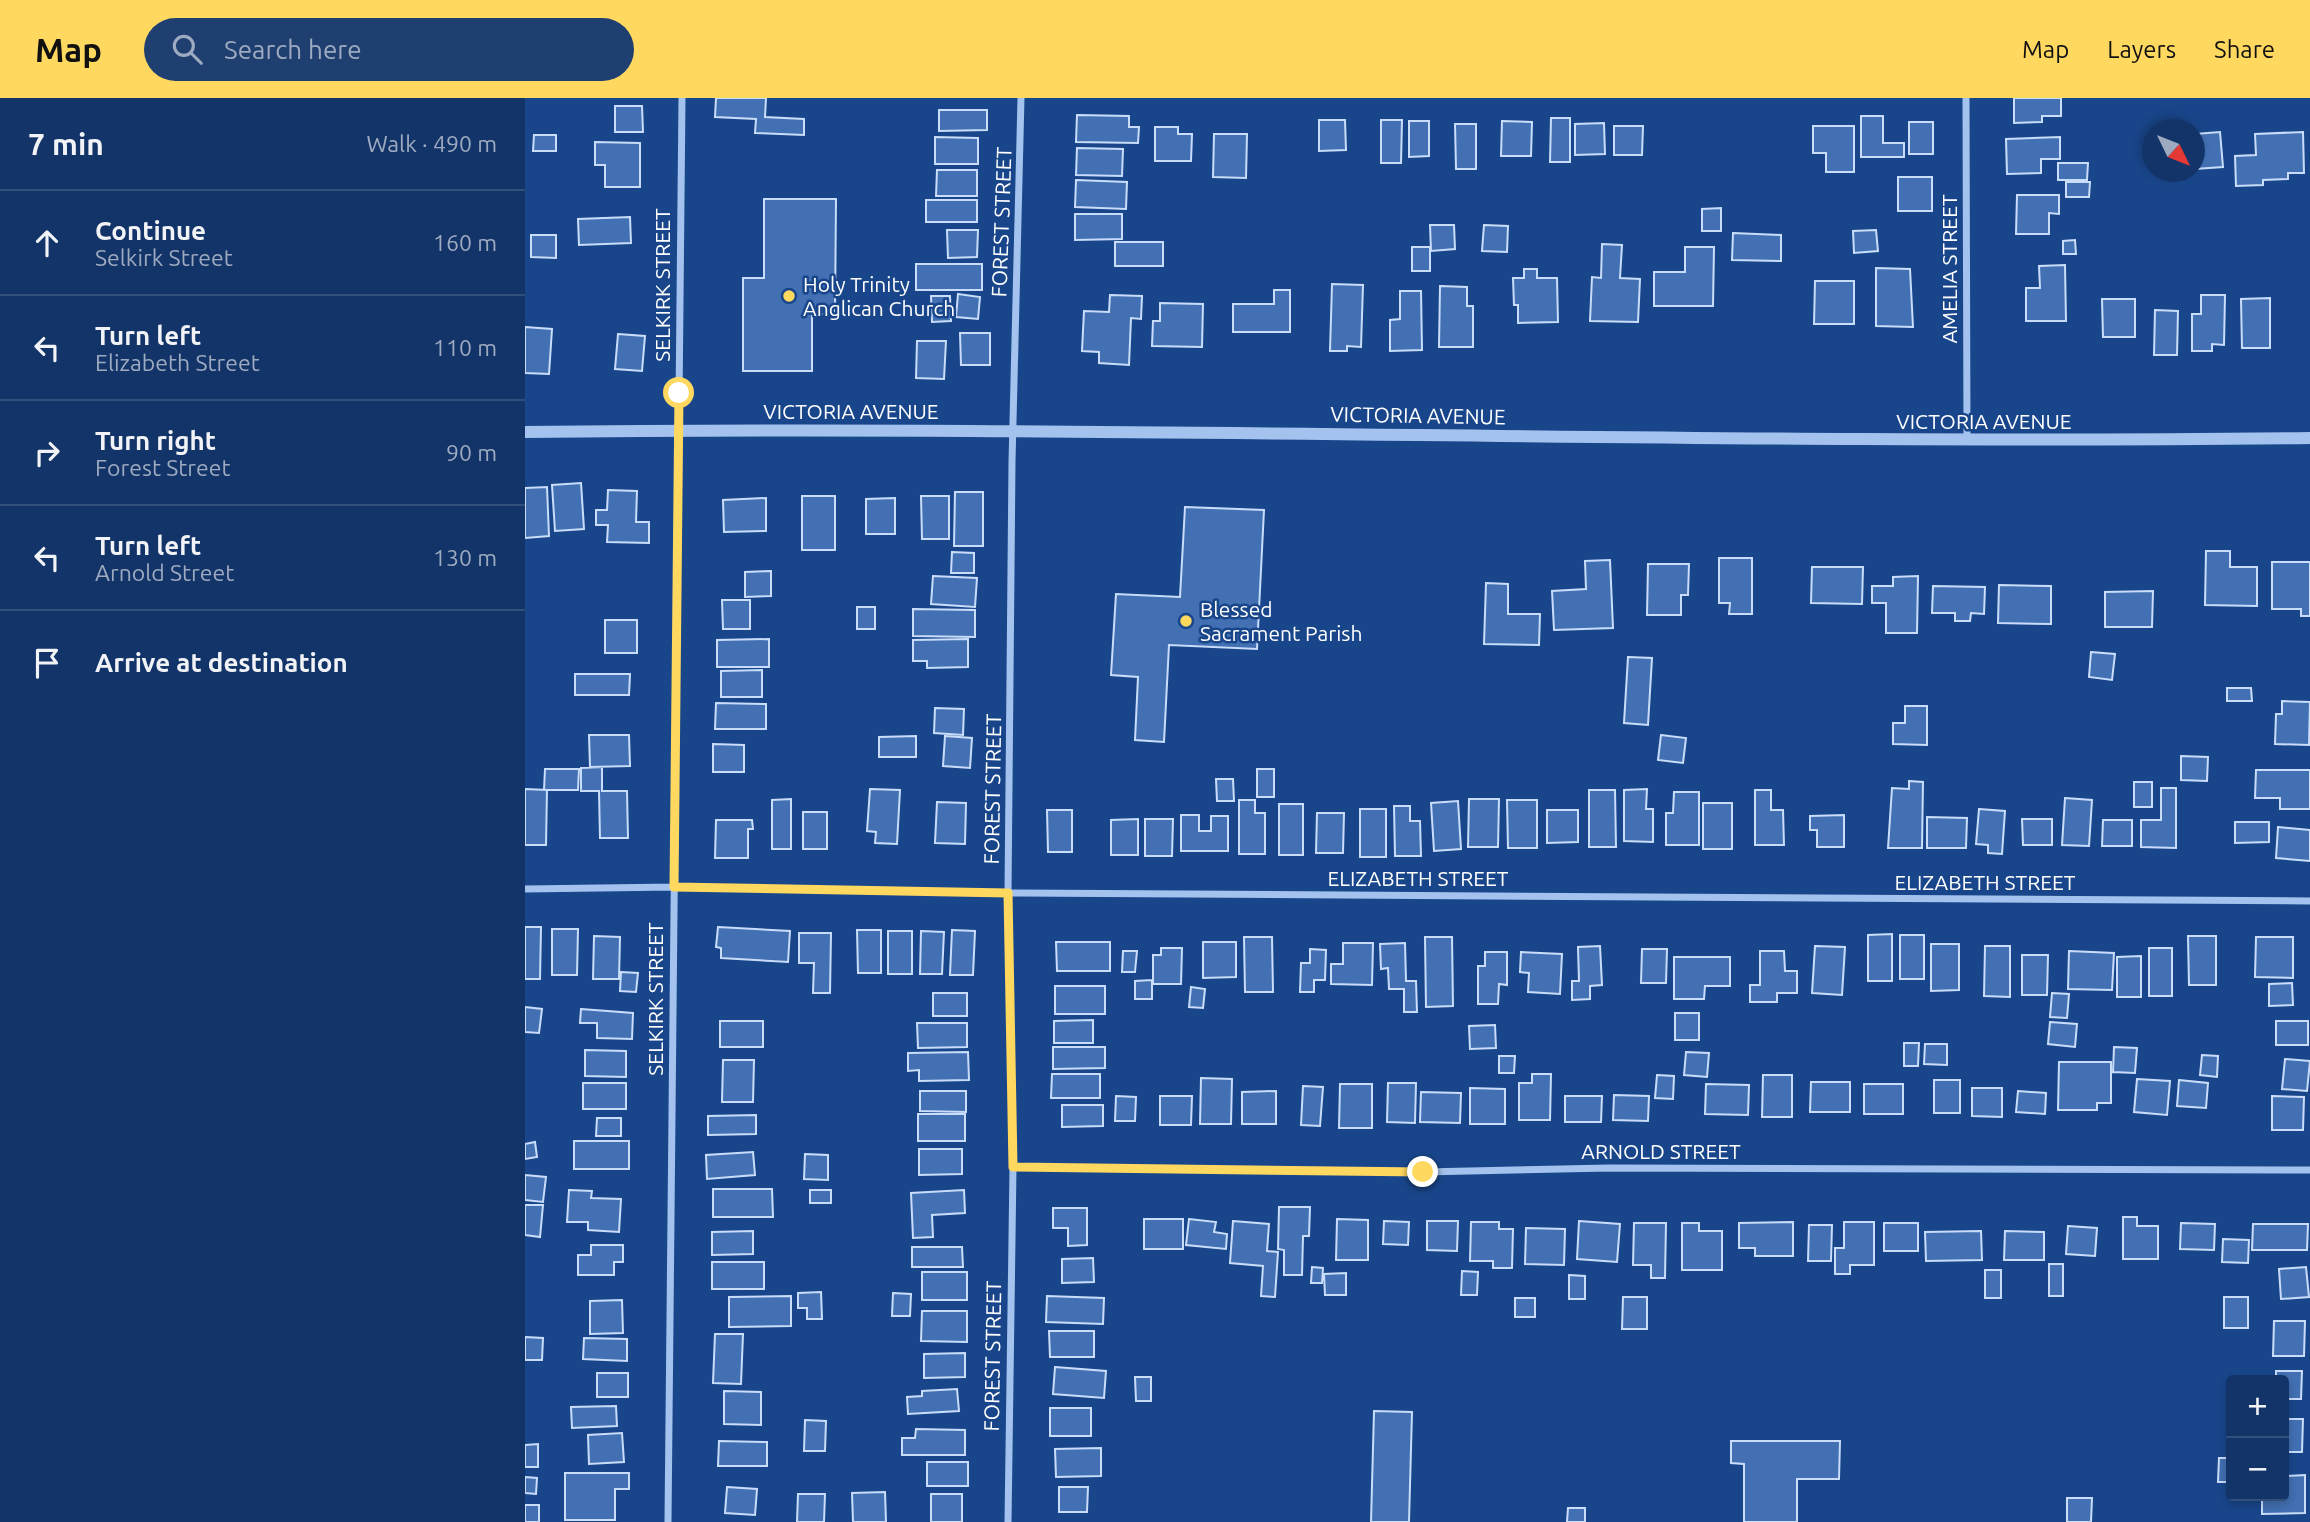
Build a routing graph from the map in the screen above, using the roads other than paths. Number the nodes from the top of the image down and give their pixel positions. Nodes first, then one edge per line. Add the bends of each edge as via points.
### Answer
1 (682, 98) edge
2 (1021, 98) edge
3 (1966, 98) edge
4 (678, 430) junction
5 (1012, 430) junction
6 (525, 432) edge
7 (2310, 438) edge
8 (1967, 441) junction
9 (674, 887) junction
10 (525, 889) edge
11 (1008, 893) junction
12 (2310, 901) edge
13 (1013, 1167) junction
14 (2310, 1170) edge
15 (669, 1522) edge
16 (1008, 1522) edge

1 - 4 street, SELKIRK STREET
2 - 5 street, FOREST STREET
3 - 8 street, AMELIA STREET
4 - 5 street, VICTORIA AVENUE
4 - 6 street, VICTORIA AVENUE
4 - 9 street, SELKIRK STREET
5 - 8 street, VICTORIA AVENUE
5 - 11 street, FOREST STREET
7 - 8 street, VICTORIA AVENUE
9 - 10 street, ELIZABETH STREET
9 - 11 street, ELIZABETH STREET
9 - 15 street, SELKIRK STREET
11 - 12 street, ELIZABETH STREET
11 - 13 street, FOREST STREET
13 - 14 street, ARNOLD STREET via 1409,1172 1609,1168
13 - 16 street, FOREST STREET

